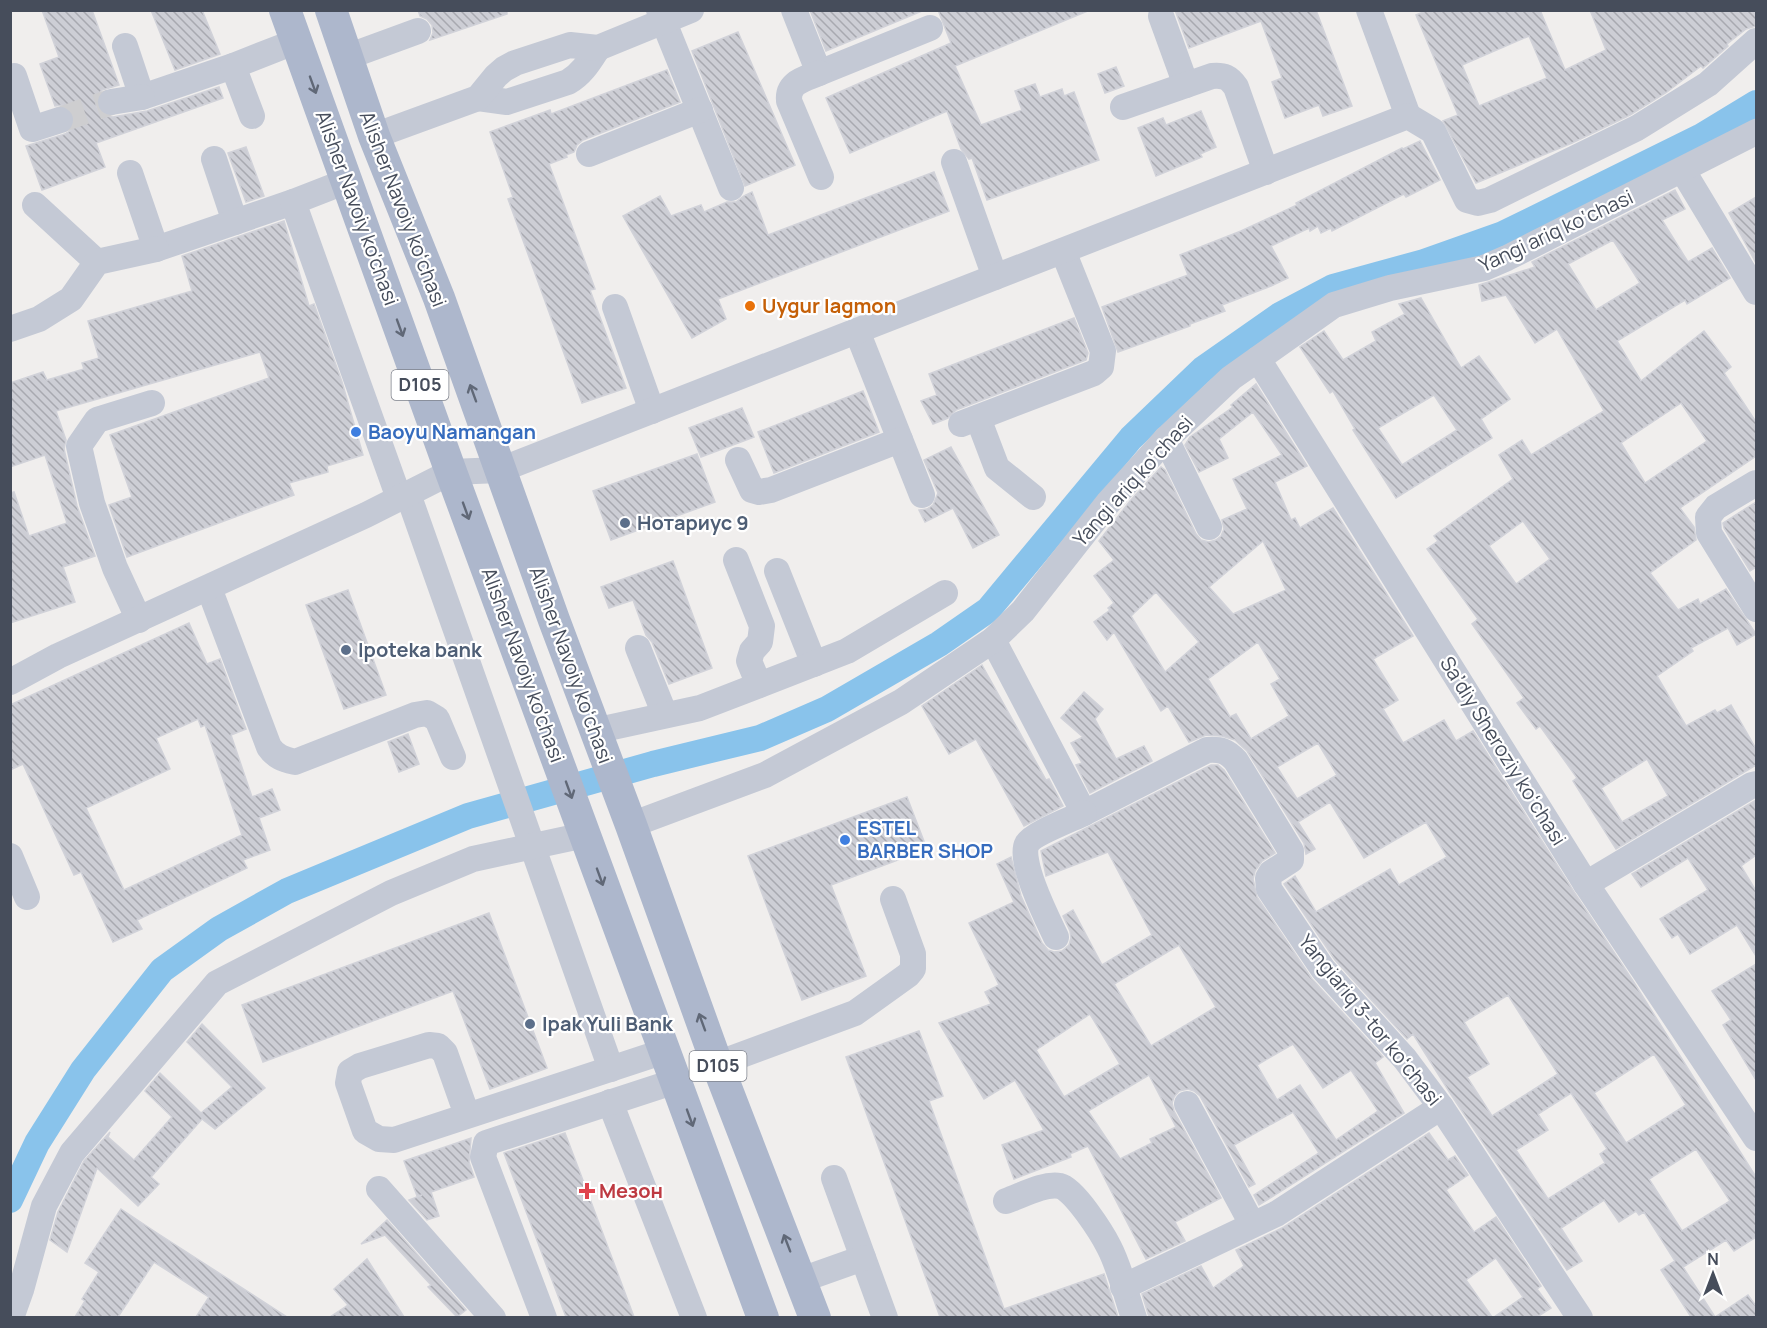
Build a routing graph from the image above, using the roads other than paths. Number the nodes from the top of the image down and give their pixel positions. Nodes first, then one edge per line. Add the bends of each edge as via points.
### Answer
1 (285, 10) edge
2 (331, 10) edge
3 (691, 10) edge
4 (794, 10) edge
5 (1369, 10) edge
6 (662, 16) edge
7 (1161, 16) dead end
8 (930, 28) dead end
9 (418, 31) dead end
10 (297, 41) junction
11 (1756, 41) edge
12 (125, 46) dead end
13 (598, 48) junction
14 (347, 57) junction
15 (233, 66) junction
16 (819, 73) junction
17 (14, 76) dead end
18 (1186, 85) junction
19 (142, 97) junction
20 (478, 98) junction
21 (111, 102) tunnel mouth
22 (1123, 107) dead end
23 (700, 110) junction
24 (252, 116) dead end
25 (1408, 116) junction
26 (60, 120) tunnel mouth
27 (1756, 132) edge
28 (374, 136) junction
29 (589, 154) dead end
30 (214, 159) dead end
31 (954, 162) dead end
32 (1683, 171) junction
33 (1266, 172) junction
34 (130, 173) dead end
35 (820, 177) dead end
36 (348, 181) junction
37 (731, 188) dead end
38 (293, 202) junction
39 (35, 205) dead end
40 (235, 222) junction
41 (156, 249) junction
42 (1063, 251) junction
43 (97, 262) junction
44 (995, 277) junction
45 (1756, 292) edge
46 (615, 307) dead end
47 (10, 329) edge
48 (857, 331) junction
49 (1258, 359) junction
50 (152, 403) dead end
51 (652, 411) junction
52 (1166, 439) junction
53 (900, 440) junction
54 (738, 460) dead end
55 (500, 470) junction
56 (451, 472) junction
57 (1756, 483) edge
58 (921, 495) dead end
59 (404, 496) junction
60 (1033, 497) dead end
61 (1209, 527) dead end
62 (736, 560) dead end
63 (777, 571) dead end
64 (209, 588) junction
65 (945, 593) dead end
66 (1756, 609) edge
67 (138, 620) junction
68 (993, 640) junction
69 (638, 648) dead end
70 (814, 664) junction
71 (10, 682) edge
72 (759, 685) junction
73 (665, 716) junction
74 (597, 738) junction
75 (453, 757) dead end
76 (1756, 784) edge
77 (1084, 813) junction
78 (628, 819) junction
79 (583, 828) junction
80 (532, 846) junction
81 (10, 856) edge
82 (1586, 884) junction
83 (27, 897) dead end
84 (893, 899) dead end
85 (1056, 937) dead end
86 (665, 1051) junction
87 (717, 1064) junction
88 (611, 1069) junction
89 (676, 1081) junction
90 (610, 1102) junction
91 (1187, 1104) dead end
92 (1441, 1107) junction
93 (467, 1115) junction
94 (1756, 1137) edge
95 (834, 1178) dead end
96 (379, 1189) dead end
97 (1006, 1201) dead end
98 (1252, 1224) junction
99 (863, 1258) junction
100 (801, 1280) junction
101 (1123, 1287) junction
102 (1574, 1315) edge
103 (11, 1317) edge
104 (493, 1317) edge
105 (544, 1317) edge
106 (694, 1317) edge
107 (763, 1317) edge
108 (815, 1317) edge
109 (885, 1317) edge
110 (1134, 1317) edge

1 - 10 main road, Alisher Navoiy ko'chasi / D105
2 - 14 main road, Alisher Navoiy koʻchasi / D105
3 - 6 street
4 - 16 street
5 - 25 street
6 - 13 street
6 - 23 street
7 - 18 street
8 - 16 street
9 - 14 street
10 - 15 street
10 -> 36 main road, Alisher Navoiy ko'chasi / D105
11 - 25 street via 1708,84 1637,128 1478,203 1467,200 1461,191 1433,132
12 - 19 street
13 - 20 street via 570,45 515,63 496,76
13 - 20 street via 583,70 568,82 507,102
14 - 28 main road, Alisher Navoiy koʻchasi / D105
15 - 19 street
15 - 24 street
16 - 35 street via 797,82 788,94
17 - 26 street via 32,129
18 - 22 street
18 - 33 street via 1212,76 1231,79
19 - 21 street
20 - 28 street
23 - 29 street
23 - 37 street
25 - 33 street
27 - 32 street, Yangi ariq ko‘chasi
55 -> 28 main road, Alisher Navoiy koʻchasi / D105 via 439,298
30 - 40 street
31 - 44 street
32 - 45 street
32 - 49 street, Yangi ariq ko‘chasi via 1484,268 1390,288 1334,305
33 - 42 street
34 - 41 street
36 - 38 street
36 -> 56 main road, Alisher Navoiy ko'chasi / D105
38 - 40 street
38 - 59 street
39 - 43 street
40 - 41 street
41 - 43 street
42 - 44 street
42 - 60 street via 1103,351 1101,367 970,421 998,468
43 - 47 street via 71,299 39,320
44 - 48 street
46 - 51 street
48 - 51 street
48 - 53 street
49 - 52 street, Yangi ariq ko‘chasi via 1231,378
49 - 82 street, Saʼdiy Sheroziy koʻchasi
50 - 67 street via 97,420 79,446 92,503
51 - 55 street
52 - 61 street
52 - 68 street, Yangi ariq ko‘chasi via 1108,503 1023,611
53 - 54 street via 759,492 752,490
53 - 58 street
55 - 56 street
55 - 74 main road, Alisher Navoiy koʻchasi / D105
56 - 59 street
56 -> 79 main road, Alisher Navoiy ko'chasi / D105
57 - 66 street via 1716,507 1708,518 1709,533
59 - 64 street
59 - 80 street
62 - 72 street via 762,626 760,642 749,661
63 - 70 street
64 - 67 street
64 - 75 street via 274,755 295,762 427,713 437,719
65 - 70 street via 847,651
67 - 71 street
68 - 77 street
68 - 78 street, Yangi ariq ko‘chasi via 901,702 765,775
69 - 73 street
70 - 72 street
72 - 73 street via 700,708
73 - 74 street
74 - 78 main road, Alisher Navoiy koʻchasi / D105
76 - 82 street
77 - 85 street via 1035,837 1025,850 1031,881
77 - 92 street, Yangiariq 3-tor koʻchasi via 1207,750 1228,753 1291,851 1291,860 1268,878 1269,889 1323,969 1404,1059
87 -> 78 main road, Alisher Navoiy koʻchasi / D105
79 - 80 street
79 -> 86 main road, Alisher Navoiy ko'chasi / D105
80 - 88 street
80 - 103 street via 473,859 391,893 217,983 72,1153 44,1206
81 - 83 street
82 - 94 street, Saʼdiy Sheroziy koʻchasi
84 - 87 street via 913,954 913,969 908,975 855,1013
86 - 88 street
86 - 89 main road, Alisher Navoiy ko'chasi / D105
100 -> 87 main road, Alisher Navoiy koʻchasi / D105
88 - 93 street
89 - 90 street
89 -> 107 main road, Alisher Navoiy ko'chasi / D105
90 - 105 street via 491,1140 483,1149
90 - 106 street
91 - 98 street
92 - 98 street via 1276,1214
92 - 102 street, Yangiariq 3-tor koʻchasi
93 - 93 street via 394,1140 379,1139 365,1131 348,1083 350,1072 429,1045 438,1046 445,1053
95 - 99 street
96 - 104 street
97 - 101 street via 1046,1187 1067,1188 1109,1247
98 - 101 street
99 - 100 street
99 - 109 street
100 - 108 main road, Alisher Navoiy koʻchasi / D105
101 - 110 street

